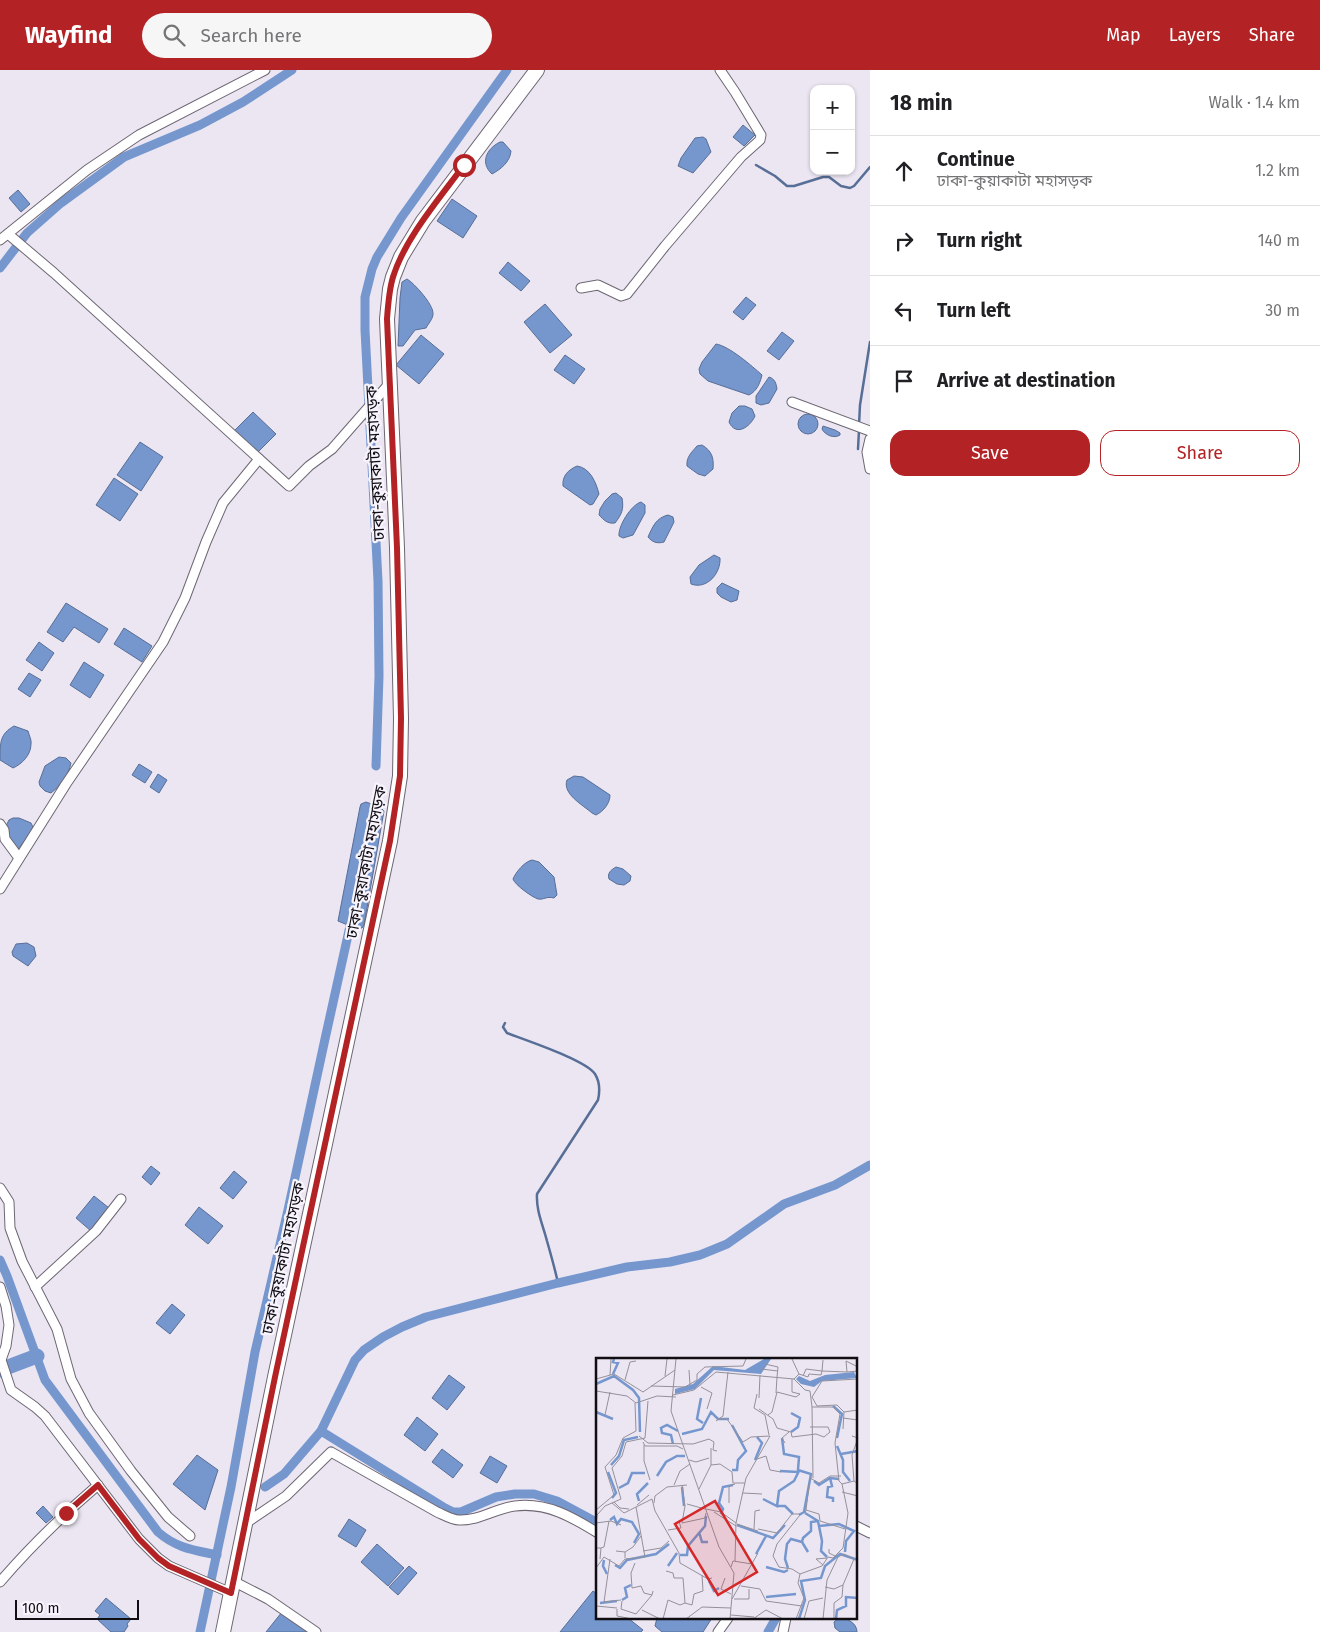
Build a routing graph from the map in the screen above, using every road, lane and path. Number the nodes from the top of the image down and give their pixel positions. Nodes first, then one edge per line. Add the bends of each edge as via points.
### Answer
1 (265, 70) edge
2 (537, 70) edge
3 (720, 70) edge
4 (4, 237) edge
5 (581, 288) dead end
6 (389, 384) junction
7 (792, 402) dead end
8 (870, 431) edge
9 (870, 439) edge
10 (259, 459) junction
11 (870, 469) edge
12 (0, 824) edge
13 (20, 858) junction
14 (0, 889) edge
15 (0, 1188) edge
16 (121, 1200) dead end
17 (0, 1287) edge
18 (35, 1287) junction
19 (3, 1347) edge
20 (98, 1485) junction
21 (246, 1523) junction
22 (858, 1527) edge
23 (596, 1532) edge
24 (870, 1533) edge
25 (190, 1536) dead end
26 (0, 1582) edge
27 (232, 1587) junction
28 (727, 1620) edge
29 (223, 1632) edge
30 (316, 1632) edge
31 (718, 1632) edge

1 - 4 street via 138,136 86,170
2 - 6 main road, ঢাকা-কুয়াকাটা মহাসড়ক via 452,181 401,257 388,304
3 - 5 street via 761,135 760,140 740,157 627,294 621,296 598,285
4 - 10 street via 54,273
6 - 10 street via 332,449 289,486
6 - 21 main road, ঢাকা-কুয়াকাটা মহাসড়ক via 397,548 400,776 390,841
7 - 8 street
9 - 11 street via 867,452
10 - 13 street via 223,503 185,598 163,642
12 - 13 street via 5,839
13 - 14 street
15 - 18 street via 9,1202 10,1228
16 - 18 street via 96,1231
17 - 19 street via 8,1324
18 - 25 street via 57,1329 71,1379 89,1413 168,1517
19 - 20 street via 1,1360 11,1390 45,1416
20 - 26 street via 20,1558
20 - 27 street via 139,1539 158,1558 169,1566
21 - 23 street via 286,1496 331,1452 452,1519 476,1518 513,1506 537,1505 566,1514
21 - 27 main road, ঢাকা-কুয়াকাটা মহাসড়ক
22 - 24 street
27 - 29 main road, ঢাকা-কুয়াকাটা মহাসড়ক
27 - 30 street via 268,1599
28 - 31 street

